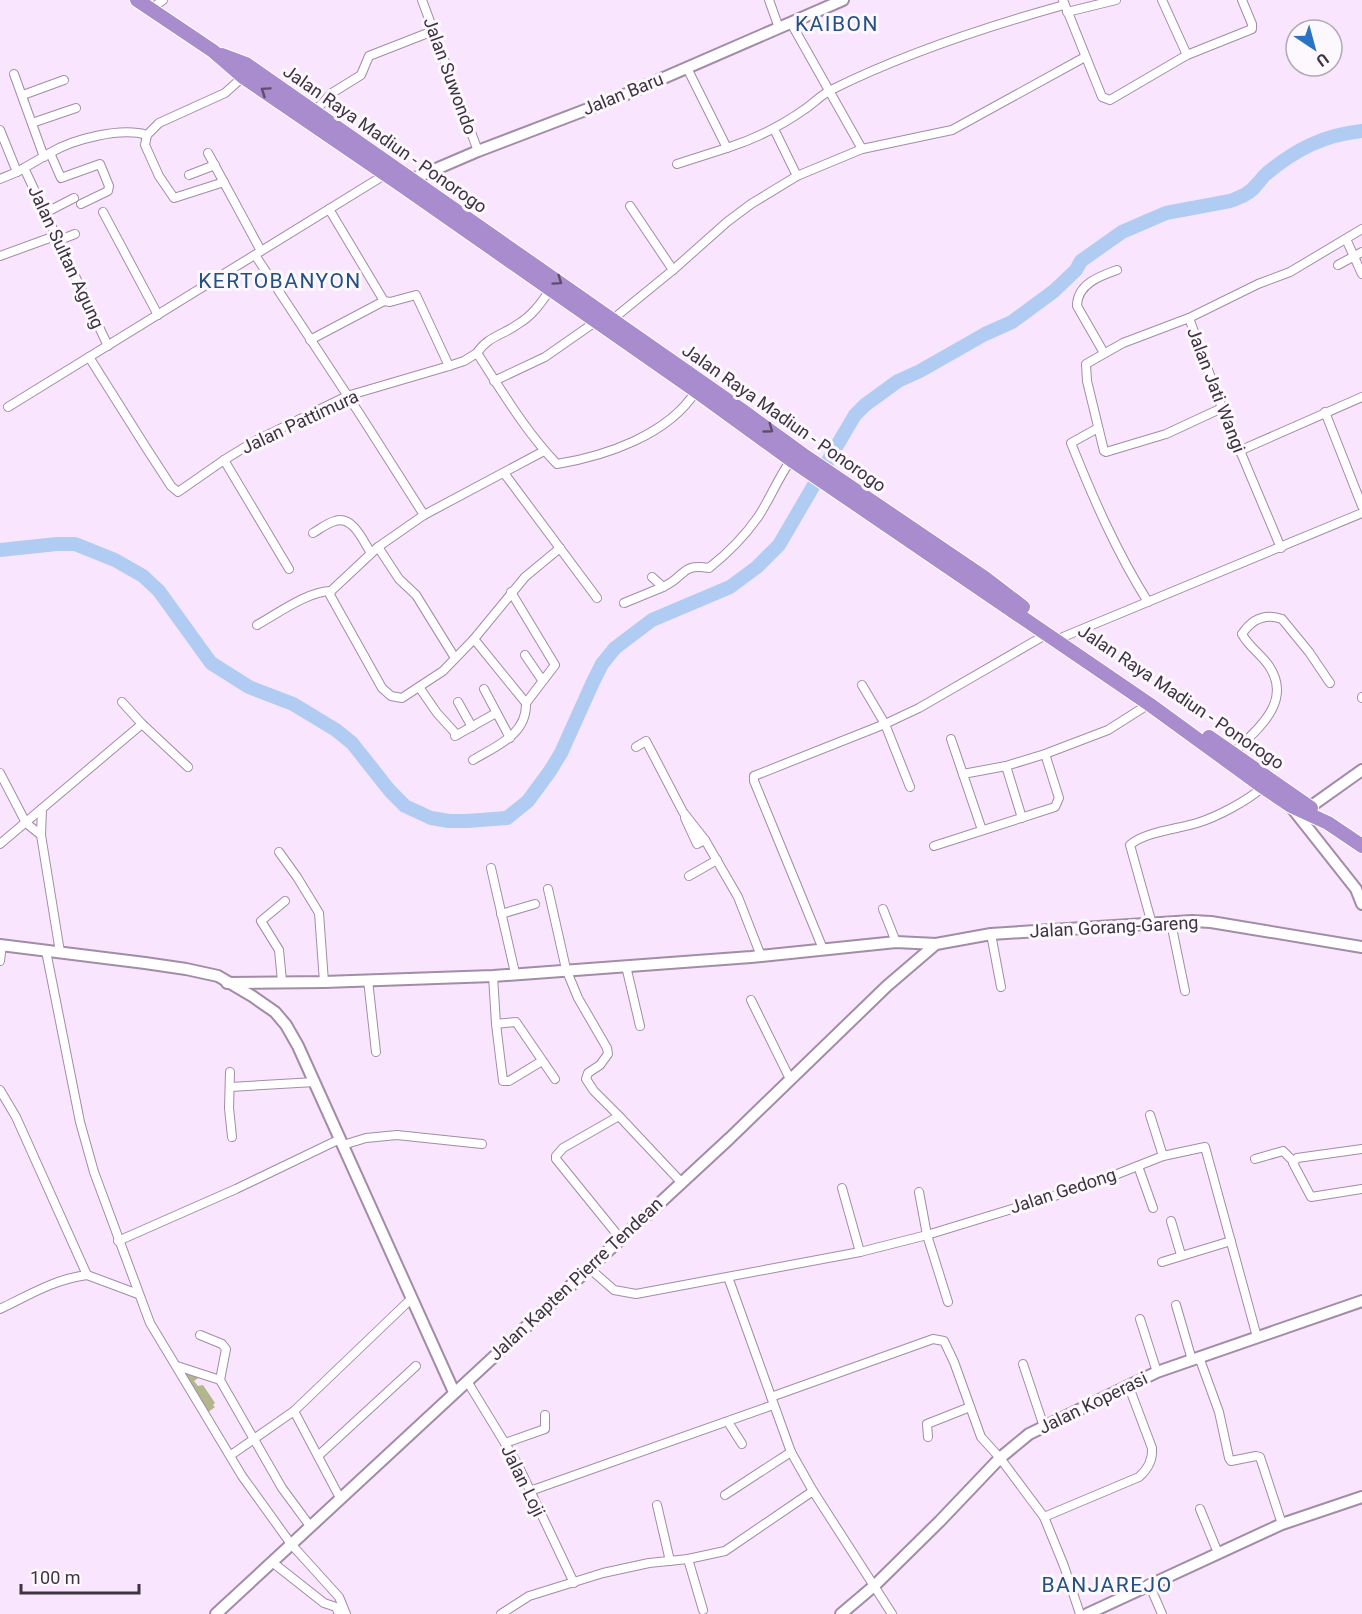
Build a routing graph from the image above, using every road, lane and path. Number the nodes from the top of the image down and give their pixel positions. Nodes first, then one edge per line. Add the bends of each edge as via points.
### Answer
1 (138, 0) edge
2 (163, 0) edge
3 (422, 0) edge
4 (768, 0) edge
5 (843, 0) edge
6 (1116, 0) edge
7 (1162, 0) edge
8 (1242, 0) edge
9 (1065, 6) edge
10 (151, 9) junction
11 (791, 23) junction
12 (779, 28) junction
13 (433, 31) junction
14 (1187, 55) junction
15 (1085, 57) junction
16 (687, 68) junction
17 (247, 72) junction
18 (14, 74) dead end
19 (64, 80) dead end
20 (828, 91) junction
21 (22, 95) junction
22 (76, 108) dead end
23 (311, 116) junction
24 (32, 123) junction
25 (774, 129) junction
26 (0, 130) edge
27 (147, 135) junction
28 (727, 148) junction
29 (862, 149) junction
30 (478, 151) junction
31 (208, 153) dead end
32 (47, 155) junction
33 (677, 164) dead end
34 (215, 165) junction
35 (20, 170) junction
36 (386, 174) junction
37 (189, 175) dead end
38 (797, 176) junction
39 (0, 179) edge
40 (224, 182) junction
41 (406, 182) junction
42 (74, 198) dead end
43 (81, 204) dead end
44 (630, 206) dead end
45 (329, 209) junction
46 (103, 212) dead end
47 (45, 213) junction
48 (1362, 229) edge
49 (75, 234) dead end
50 (1346, 238) junction
51 (56, 239) junction
52 (1362, 252) edge
53 (258, 253) junction
54 (1353, 255) junction
55 (0, 256) edge
56 (1338, 266) dead end
57 (673, 270) junction
58 (1117, 270) dead end
59 (1362, 274) edge
60 (550, 290) junction
61 (384, 301) junction
62 (158, 315) junction
63 (1189, 318) junction
64 (605, 319) junction
65 (310, 340) junction
66 (108, 346) junction
67 (477, 353) junction
68 (1104, 353) junction
69 (89, 357) junction
70 (449, 366) junction
71 (494, 381) junction
72 (696, 391) junction
73 (347, 396) junction
74 (1362, 397) edge
75 (9, 407) dead end
76 (1222, 408) junction
77 (1325, 412) junction
78 (740, 416) junction
79 (1098, 428) junction
80 (544, 451) junction
81 (1239, 451) junction
82 (224, 460) junction
83 (791, 463) junction
84 (504, 473) junction
85 (1362, 506) edge
86 (1362, 513) edge
87 (424, 516) junction
88 (313, 533) dead end
89 (378, 547) junction
90 (560, 548) junction
91 (1281, 548) junction
92 (371, 553) junction
93 (944, 558) junction
94 (288, 569) dead end
95 (652, 577) dead end
96 (663, 587) junction
97 (331, 591) junction
98 (512, 592) junction
99 (597, 598) dead end
100 (1148, 602) junction
101 (624, 603) dead end
102 (257, 625) dead end
103 (1047, 634) junction
104 (1063, 637) junction
105 (474, 639) junction
106 (525, 655) dead end
107 (455, 658) junction
108 (542, 680) junction
109 (1330, 683) dead end
110 (862, 685) dead end
111 (419, 687) junction
112 (484, 689) dead end
113 (122, 702) dead end
114 (458, 702) dead end
115 (526, 703) junction
116 (1149, 704) junction
117 (496, 713) junction
118 (142, 724) junction
119 (885, 724) junction
120 (472, 727) junction
121 (510, 738) junction
122 (951, 739) dead end
123 (636, 747) dead end
124 (1045, 754) junction
125 (1230, 757) junction
126 (473, 760) dead end
127 (1006, 766) junction
128 (188, 767) dead end
129 (1362, 770) edge
130 (0, 773) edge
131 (963, 774) junction
132 (910, 787) dead end
133 (1263, 788) junction
134 (1291, 806) junction
135 (1310, 807) junction
136 (42, 809) junction
137 (1022, 819) junction
138 (26, 823) junction
139 (1328, 823) junction
140 (982, 830) junction
141 (41, 835) junction
142 (0, 844) edge
143 (934, 846) dead end
144 (1362, 846) edge
145 (279, 852) dead end
146 (717, 860) junction
147 (491, 868) dead end
148 (689, 876) dead end
149 (548, 889) dead end
150 (285, 901) dead end
151 (535, 904) dead end
152 (1362, 904) edge
153 (884, 909) dead end
154 (501, 914) junction
155 (1172, 923) junction
156 (1152, 924) junction
157 (992, 934) junction
158 (896, 942) junction
159 (936, 944) junction
160 (1, 945) edge
161 (1362, 947) edge
162 (823, 949) junction
163 (46, 951) junction
164 (60, 952) junction
165 (761, 956) junction
166 (0, 961) edge
167 (626, 966) junction
168 (566, 969) junction
169 (515, 974) junction
170 (493, 975) junction
171 (368, 980) junction
172 (282, 981) junction
173 (324, 982) junction
174 (227, 983) junction
175 (1001, 987) dead end
176 (1185, 991) dead end
177 (751, 1000) dead end
178 (496, 1024) junction
179 (640, 1026) dead end
180 (375, 1052) dead end
181 (542, 1061) junction
182 (230, 1072) dead end
183 (555, 1079) dead end
184 (790, 1079) junction
185 (315, 1082) junction
186 (230, 1087) junction
187 (0, 1090) edge
188 (1150, 1114) dead end
189 (619, 1116) junction
190 (232, 1137) dead end
191 (341, 1142) junction
192 (482, 1144) dead end
193 (1362, 1149) edge
194 (1163, 1156) junction
195 (1256, 1159) dead end
196 (1293, 1161) junction
197 (1138, 1166) junction
198 (681, 1182) junction
199 (842, 1188) dead end
200 (1362, 1189) edge
201 (919, 1192) dead end
202 (1153, 1208) dead end
203 (1171, 1221) dead end
204 (927, 1235) junction
205 (620, 1238) junction
206 (118, 1241) junction
207 (1230, 1241) junction
208 (860, 1252) junction
209 (1181, 1255) junction
210 (1162, 1262) dead end
211 (589, 1268) junction
212 (87, 1275) junction
213 (728, 1277) junction
214 (138, 1294) junction
215 (411, 1299) junction
216 (1362, 1301) edge
217 (948, 1302) dead end
218 (1176, 1305) dead end
219 (0, 1309) edge
220 (1140, 1319) dead end
221 (200, 1335) dead end
222 (1257, 1337) junction
223 (1195, 1358) junction
224 (1023, 1364) dead end
225 (177, 1366) junction
226 (416, 1366) dead end
227 (1157, 1372) junction
228 (220, 1380) junction
229 (467, 1381) junction
230 (1129, 1387) junction
231 (454, 1392) junction
232 (772, 1401) junction
233 (970, 1407) junction
234 (294, 1411) junction
235 (545, 1415) dead end
236 (728, 1422) junction
237 (1044, 1427) junction
238 (928, 1437) dead end
239 (254, 1440) junction
240 (505, 1443) junction
241 (742, 1444) dead end
242 (791, 1452) junction
243 (231, 1455) junction
244 (318, 1456) junction
245 (1000, 1458) junction
246 (530, 1491) junction
247 (813, 1491) junction
248 (725, 1495) dead end
249 (1362, 1497) edge
250 (340, 1498) junction
251 (657, 1505) dead end
252 (1200, 1509) dead end
253 (1044, 1517) junction
254 (1282, 1524) junction
255 (310, 1526) junction
256 (291, 1544) junction
257 (1218, 1553) junction
258 (688, 1559) junction
259 (670, 1561) junction
260 (272, 1562) junction
261 (574, 1583) junction
262 (1149, 1584) junction
263 (874, 1586) junction
264 (703, 1610) dead end
265 (341, 1612) edge
266 (216, 1614) edge
267 (501, 1614) edge
268 (841, 1614) edge
269 (892, 1614) edge
270 (1080, 1614) edge
271 (1087, 1614) edge
272 (1162, 1614) edge

1 - 10 highway, Jalan Raya Madiun - Ponorogo
2 - 10 street
3 - 13 street, Jalan Suwondo
4 - 12 street
5 - 11 street, Jalan Baru
6 - 9 street
7 - 14 street
8 - 14 street via 1252,29
9 - 15 street
9 - 20 street via 1006,21 902,58
10 - 17 highway, Jalan Raya Madiun - Ponorogo
11 - 12 street, Jalan Baru
11 - 20 street
12 - 16 street, Jalan Baru
13 - 23 street via 369,56 361,75 332,93
13 - 30 street, Jalan Suwondo
14 - 15 street via 1110,100 1102,97
15 - 29 street via 952,130
16 - 28 street
16 - 30 street, Jalan Baru
17 - 23 highway, Jalan Raya Madiun - Ponorogo
17 - 27 street via 225,93 159,123
18 - 21 street
19 - 21 street
20 - 25 street
20 - 29 street
21 - 24 street
22 - 24 street
23 - 36 highway, Jalan Raya Madiun - Ponorogo
23 - 41 highway, Jalan Raya Madiun - Ponorogo
24 - 32 street
25 - 28 street
25 - 38 street
26 - 35 street, Jalan Sultan Agung
27 - 32 street via 135,131 87,137
27 - 40 street via 145,145 174,198
28 - 33 street
29 - 38 street
30 - 41 street, Jalan Baru
31 - 34 street
32 - 35 street
32 - 43 street via 61,178 101,166 108,191
34 - 37 street
34 - 40 street
35 - 39 street
35 - 47 street, Jalan Sultan Agung
36 - 41 highway, Jalan Raya Madiun - Ponorogo
36 - 45 street
38 - 57 street via 735,216
40 - 53 street
41 - 60 highway, Jalan Raya Madiun - Ponorogo
41 -> 64 highway, Jalan Raya Madiun - Ponorogo
42 - 47 street
44 - 57 street
45 - 53 street
45 - 61 street
46 - 62 street
47 - 51 street, Jalan Sultan Agung
48 - 50 street
49 - 51 street
50 - 54 street
50 - 63 street via 1290,272
51 - 55 street
51 - 66 street, Jalan Sultan Agung
52 - 54 street
53 - 62 street
53 - 65 street
54 - 56 street
54 - 59 street
57 - 64 street
58 - 68 street via 1089,282 1077,298 1077,306
60 - 64 highway, Jalan Raya Madiun - Ponorogo
60 - 67 street, Jalan Pattimura via 521,323 487,341
61 - 65 street
61 - 70 street via 416,295
62 - 66 street
63 - 68 street, Jalan Jati Wangi
63 - 76 street, Jalan Jati Wangi
64 - 71 street via 545,357
64 - 72 highway, Jalan Raya Madiun - Ponorogo
64 - 78 highway, Jalan Raya Madiun - Ponorogo
65 - 73 street
66 - 69 street
67 - 70 street, Jalan Pattimura
67 - 71 street
68 - 79 street, Jalan Jati Wangi via 1085,368
69 - 75 street
69 - 82 street, Jalan Pattimura via 176,492
70 - 73 street, Jalan Pattimura
71 - 80 street
72 - 78 highway, Jalan Raya Madiun - Ponorogo
72 - 80 street via 688,403 646,435 577,461 557,464
73 - 82 street, Jalan Pattimura
73 - 87 street
74 - 77 street
76 - 79 street, Jalan Jati Wangi via 1166,434 1108,452 1104,451
76 - 81 street, Jalan Jati Wangi
77 - 81 street
77 - 85 street
78 - 83 highway, Jalan Raya Madiun - Ponorogo
79 - 100 street via 1071,443 1094,501
80 - 84 street
81 - 91 street, Jalan Jati Wangi
82 - 94 street
83 - 93 highway, Jalan Raya Madiun - Ponorogo via 877,511
83 - 96 street via 758,516 728,553 709,567 687,569
84 - 87 street
84 - 90 street
86 - 91 street
87 - 89 street
88 - 92 street via 345,520
89 - 92 street
89 - 107 street via 399,579 416,594
90 - 98 street
90 - 99 street
91 - 100 street
92 - 97 street
93 - 103 highway, Jalan Raya Madiun - Ponorogo
93 - 104 highway, Jalan Raya Madiun - Ponorogo via 985,578
95 - 96 street
96 - 101 street
97 - 102 street via 310,596
97 - 111 street via 382,688 391,696 402,698
98 - 105 street
98 - 108 street via 555,665
100 - 104 street
103 - 116 highway, Jalan Raya Madiun - Ponorogo
103 - 119 street via 920,708
104 - 125 highway, Jalan Raya Madiun - Ponorogo
105 - 107 street
105 - 115 street
106 - 108 street
107 - 111 street
108 - 115 street
109 - 125 street via 1282,619 1264,616 1250,624 1242,634 1269,666 1276,699 1272,713
110 - 119 street
111 - 120 street via 456,736
112 - 117 street
113 - 118 street
114 - 120 street
115 - 121 street via 521,726
116 - 124 street via 1108,730
116 - 125 highway, Jalan Raya Madiun - Ponorogo
117 - 120 street
117 - 121 street
118 - 128 street
118 - 136 street
119 - 132 street
119 - 162 street via 753,777
121 - 126 street
122 - 131 street
123 - 146 street via 646,741 697,844 705,840
124 - 127 street
124 - 137 street via 1058,803 1050,810
125 - 133 highway, Jalan Raya Madiun - Ponorogo
125 - 135 highway, Jalan Raya Madiun - Ponorogo
127 - 131 street
127 - 137 street
129 - 135 street
130 - 138 street
131 - 140 street
133 - 134 highway, Jalan Raya Madiun - Ponorogo
133 - 156 street via 1200,822 1130,845
134 - 139 highway, Jalan Raya Madiun - Ponorogo
134 - 152 street via 1350,882
135 - 139 highway, Jalan Raya Madiun - Ponorogo
136 - 138 street
136 - 141 street
137 - 140 street
138 - 141 street
138 - 142 street
139 - 144 highway, Jalan Raya Madiun - Ponorogo
140 - 143 street
141 - 164 street
145 - 173 street via 318,914
146 - 148 street
146 - 165 street via 738,897
147 - 154 street
149 - 168 street
150 - 172 street via 261,921 279,950
151 - 154 street
153 - 158 street
154 - 169 street
155 - 156 street, Jalan Gorang-Gareng
155 - 161 street, Jalan Gorang-Gareng via 1211,922
155 - 176 street
156 - 157 street, Jalan Gorang-Gareng
157 - 159 street, Jalan Gorang-Gareng
157 - 175 street
158 - 159 street, Jalan Gorang-Gareng
158 - 162 street, Jalan Gorang-Gareng
159 - 184 street, Jalan Kapten Pierre Tendean
160 - 163 street
160 - 166 street
162 - 165 street, Jalan Gorang-Gareng
163 - 164 street
163 - 206 street via 80,1122
164 - 174 street via 186,969 218,976
165 - 167 street, Jalan Gorang-Gareng
167 - 168 street, Jalan Gorang-Gareng
167 - 179 street
168 - 169 street, Jalan Gorang-Gareng
168 - 189 street via 607,1048 608,1054 586,1079
169 - 170 street, Jalan Gorang-Gareng
170 - 171 street, Jalan Gorang-Gareng
170 - 178 street
171 - 173 street, Jalan Gorang-Gareng
171 - 180 street
172 - 173 street, Jalan Gorang-Gareng
172 - 174 street, Jalan Gorang-Gareng
174 - 185 street via 275,1012 298,1046
177 - 184 street
178 - 181 street via 516,1023
178 - 181 street via 503,1081
181 - 183 street
182 - 186 street
184 - 198 street, Jalan Kapten Pierre Tendean
185 - 186 street
185 - 191 street
186 - 190 street
187 - 212 street
188 - 194 street
189 - 198 street
189 - 205 street via 562,1148 556,1156
191 - 192 street via 397,1135
191 - 206 street
191 - 215 street
193 - 196 street
194 - 197 street, Jalan Gedong
194 - 207 street, Jalan Gedong via 1205,1147
195 - 196 street via 1282,1151
196 - 200 street via 1311,1197
197 - 202 street
197 - 204 street, Jalan Gedong
198 - 205 street, Jalan Kapten Pierre Tendean
199 - 208 street
201 - 204 street
203 - 209 street
204 - 208 street, Jalan Gedong
204 - 217 street
205 - 211 street, Jalan Kapten Pierre Tendean
206 - 214 street
207 - 209 street
207 - 222 street, Jalan Gedong
208 - 213 street, Jalan Gedong
209 - 210 street
211 - 213 street, Jalan Gedong via 614,1290 636,1294
211 - 229 street, Jalan Kapten Pierre Tendean
212 - 214 street
212 - 219 street via 52,1283
213 - 232 street
214 - 225 street via 154,1330
215 - 231 street
215 - 234 street
216 - 222 street, Jalan Koperasi
218 - 223 street
220 - 227 street
221 - 228 street via 226,1348
222 - 223 street, Jalan Koperasi
223 - 227 street, Jalan Koperasi
223 - 254 street via 1219,1412 1229,1458 1260,1458
224 - 237 street
225 - 228 street
225 - 243 street
226 - 244 street
227 - 230 street, Jalan Koperasi
228 - 239 street
229 - 231 street, Jalan Kapten Pierre Tendean
229 - 240 street, Jalan Loji
230 - 237 street, Jalan Koperasi
230 - 253 street via 1152,1448 1145,1472
231 - 250 street, Jalan Kapten Pierre Tendean
232 - 233 street via 937,1339 949,1349
232 - 236 street
232 - 242 street
233 - 238 street via 927,1424
233 - 245 street via 981,1437
234 - 239 street
234 - 244 street
235 - 240 street via 545,1429
236 - 241 street
236 - 246 street
237 - 245 street, Jalan Koperasi via 1023,1438
239 - 243 street
239 - 255 street
240 - 246 street, Jalan Loji
242 - 247 street
242 - 248 street
243 - 256 street
244 - 250 street
245 - 253 street
245 - 263 street, Jalan Koperasi
246 - 261 street, Jalan Loji
247 - 258 street via 732,1548
247 - 263 street
249 - 254 street
250 - 255 street, Jalan Kapten Pierre Tendean
251 - 259 street
252 - 257 street
253 - 270 street
254 - 257 street
255 - 256 street, Jalan Kapten Pierre Tendean
256 - 260 street, Jalan Kapten Pierre Tendean
256 - 265 street via 339,1597
257 - 262 street
258 - 259 street
258 - 264 street
259 - 261 street via 603,1573
260 - 265 street
260 - 266 street, Jalan Kapten Pierre Tendean
261 - 267 street via 529,1596
262 - 271 street
262 - 272 street
263 - 268 street, Jalan Koperasi
263 - 269 street

